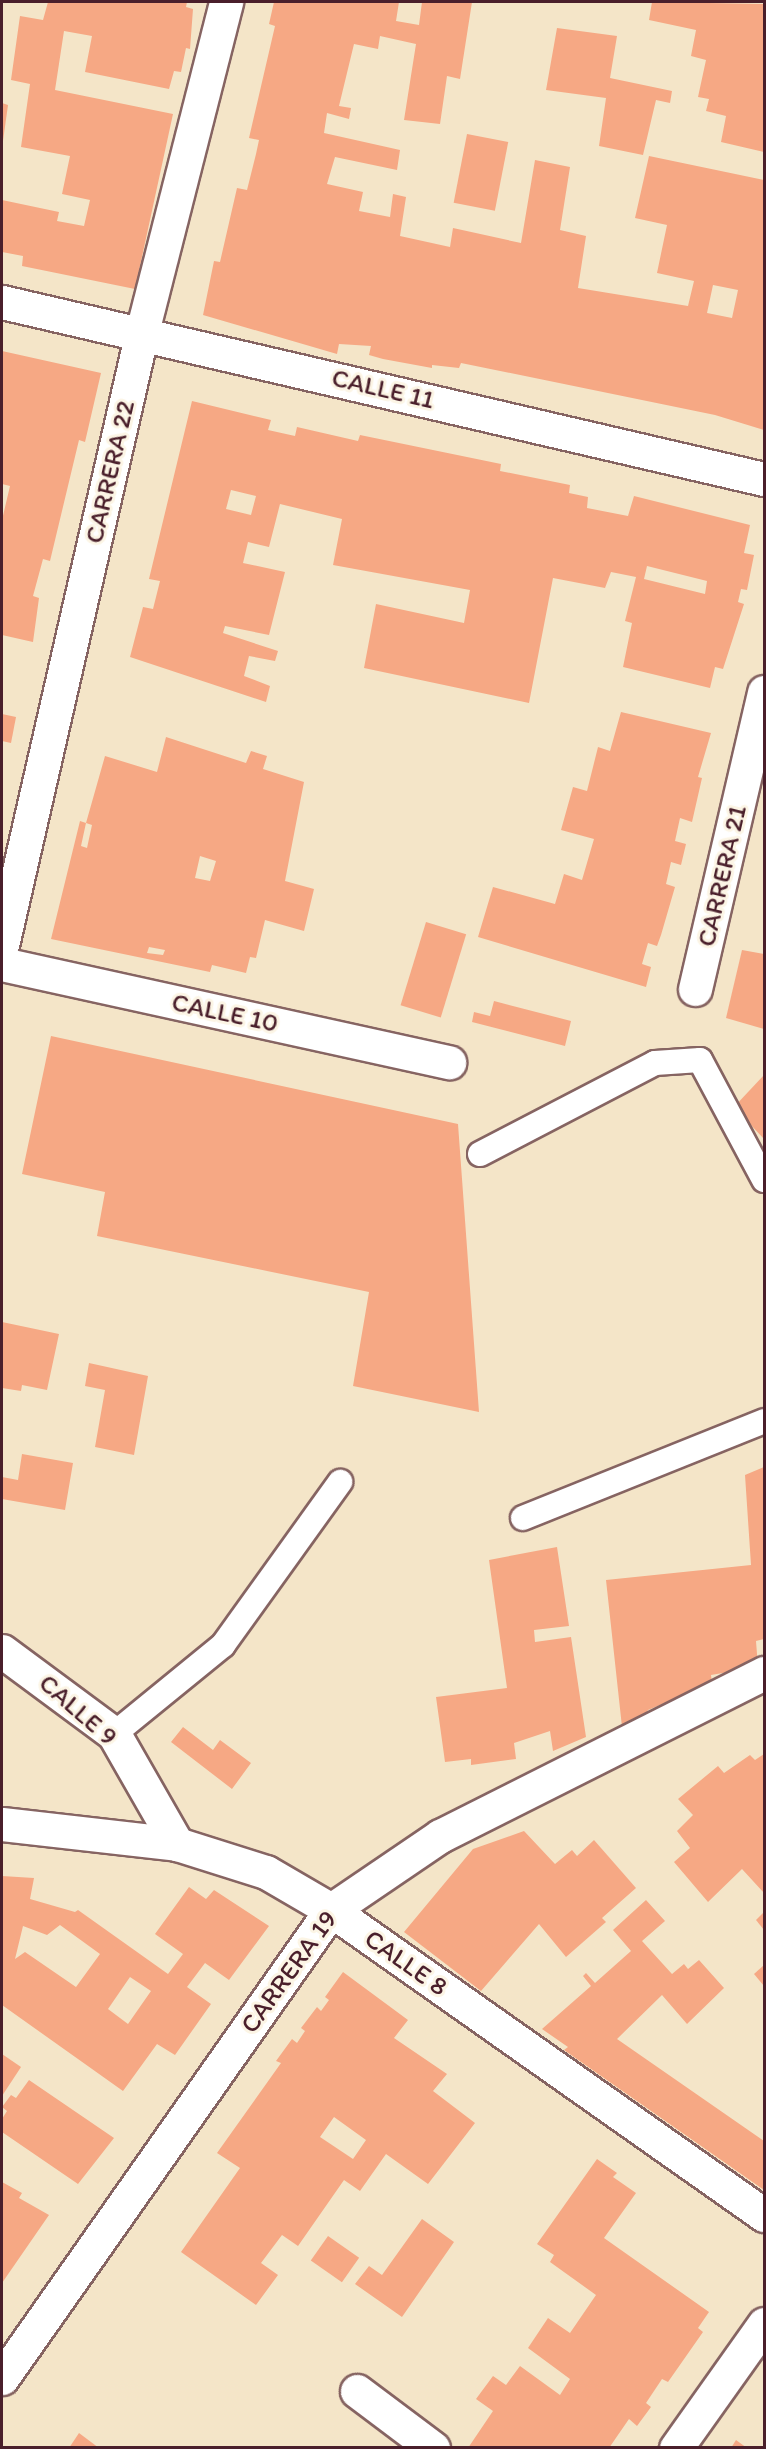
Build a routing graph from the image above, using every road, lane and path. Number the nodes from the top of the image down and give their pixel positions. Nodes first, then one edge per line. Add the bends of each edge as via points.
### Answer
1 (226, 2) edge
2 (2, 302) edge
3 (142, 332) junction
4 (765, 479) edge
5 (765, 692) edge
6 (2, 945) edge
7 (2, 964) edge
8 (695, 989) dead end
9 (449, 1062) dead end
10 (480, 1154) dead end
11 (765, 1180) edge
12 (765, 1420) edge
13 (340, 1482) dead end
14 (523, 1518) dead end
15 (2, 1651) edge
16 (765, 1674) edge
17 (114, 1734) junction
18 (2, 1824) edge
19 (177, 1844) junction
20 (331, 1910) junction
21 (765, 2215) edge
22 (765, 2325) edge
23 (2, 2378) edge
24 (357, 2391) dead end
25 (433, 2448) edge
26 (676, 2448) edge

1 - 3 street, CARRERA 22
2 - 3 street, CALLE 11
3 - 4 street, CALLE 11
3 - 6 street, CARRERA 22
5 - 8 street, CARRERA 21
7 - 9 street, CALLE 10
10 - 11 lane via 655,1063 700,1060
12 - 14 lane
13 - 17 lane via 223,1645
15 - 17 street, CALLE 9
16 - 20 street, CARRERA 19 via 441,1836
17 - 19 street, CALLE 9
18 - 19 street, CALLE 8
19 - 20 street, CALLE 8 via 266,1872
20 - 21 street, CALLE 8
20 - 23 street, CARRERA 19
22 - 26 street
24 - 25 street

